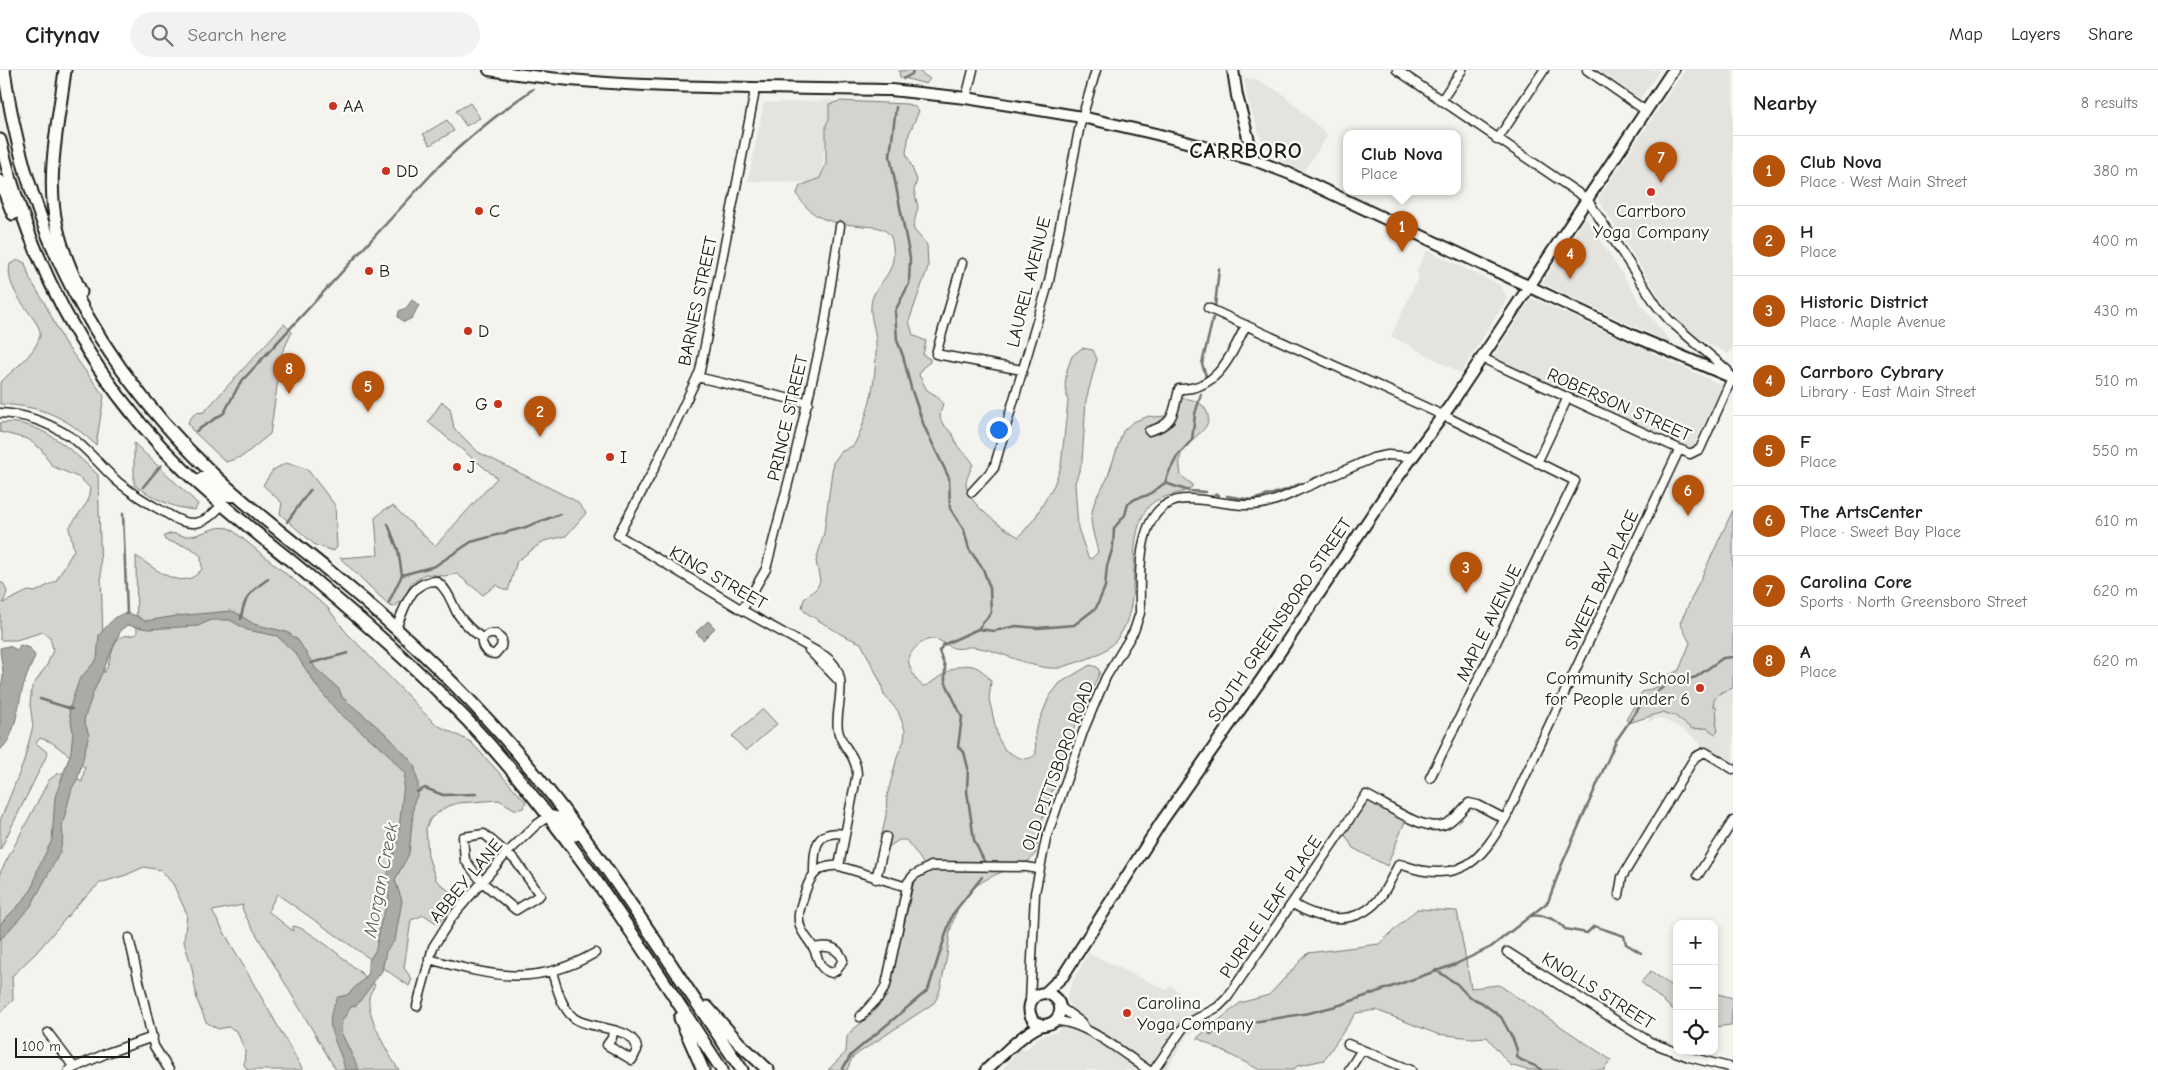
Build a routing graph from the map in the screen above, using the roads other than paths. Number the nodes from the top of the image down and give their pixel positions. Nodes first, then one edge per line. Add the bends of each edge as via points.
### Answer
1 (4, 70) edge
2 (65, 70) edge
3 (489, 70) edge
4 (973, 70) edge
5 (1096, 70) edge
6 (1233, 70) edge
7 (1397, 70) edge
8 (1462, 70) edge
9 (1544, 70) edge
10 (1587, 70) edge
11 (1673, 70) edge
12 (753, 87) junction
13 (966, 98) junction
14 (1441, 101) junction
15 (1646, 111) junction
16 (1082, 117) junction
17 (0, 140) edge
18 (1497, 140) junction
19 (1254, 160) junction
20 (0, 181) edge
21 (1587, 200) junction
22 (840, 226) dead end
23 (41, 263) junction
24 (962, 263) dead end
25 (1529, 287) junction
26 (1208, 308) dead end
27 (89, 320) junction
28 (1246, 325) junction
29 (1482, 358) junction
30 (1022, 370) junction
31 (697, 377) junction
32 (1733, 378) edge
33 (1567, 399) junction
34 (808, 403) junction
35 (0, 413) edge
36 (1444, 415) junction
37 (1149, 431) dead end
38 (1679, 450) junction
39 (1413, 456) junction
40 (1537, 463) junction
41 (184, 470) junction
42 (972, 492) dead end
43 (236, 495) junction
44 (222, 505) junction
45 (270, 523) junction
46 (618, 535) joint
47 (742, 610) junction
48 (396, 628) junction
49 (482, 638) dead end
50 (465, 718) junction
51 (1733, 769) edge
52 (1430, 778) dead end
53 (558, 800) junction
54 (549, 816) junction
55 (1505, 819) junction
56 (1733, 821) edge
57 (845, 834) junction
58 (886, 837) dead end
59 (507, 854) junction
60 (839, 866) junction
61 (1038, 869) junction
62 (814, 873) junction
63 (612, 875) junction
64 (1698, 875) dead end
65 (876, 879) junction
66 (482, 882) junction
67 (907, 887) junction
68 (1619, 895) dead end
69 (1293, 904) junction
70 (129, 938) dead end
71 (814, 948) dead end
72 (1507, 952) dead end
73 (595, 954) dead end
74 (429, 960) junction
75 (552, 972) junction
76 (1063, 976) junction
77 (663, 982) junction
78 (1032, 982) junction
79 (686, 984) junction
80 (1044, 993) junction
81 (1030, 1002) junction
82 (1059, 1005) junction
83 (417, 1006) dead end
84 (1029, 1014) junction
85 (860, 1017) dead end
86 (1055, 1021) junction
87 (1042, 1025) junction
88 (613, 1030) dead end
89 (1086, 1030) junction
90 (48, 1033) dead end
91 (152, 1037) junction
92 (1015, 1042) junction
93 (1348, 1044) dead end
94 (1361, 1051) junction
95 (71, 1068) edge
96 (1733, 1068) edge
97 (169, 1070) edge
98 (703, 1070) edge
99 (722, 1070) edge
100 (742, 1070) edge
101 (768, 1070) edge
102 (986, 1070) edge
103 (1148, 1070) edge
104 (1154, 1070) edge
105 (1349, 1070) edge
106 (1412, 1070) edge

1 - 27 highway via 18,148 39,217
2 - 27 highway via 54,163 54,208 62,244 85,301
3 - 12 main road via 616,84
4 - 13 street
5 - 16 street, LAUREL AVENUE
6 - 19 main road
7 - 14 street
8 - 14 street
9 - 18 street
10 - 15 street
11 - 15 main road, SOUTH GREENSBORO STREET
12 - 13 main road via 892,90
12 - 31 street, BARNES STREET via 754,96 707,341
13 - 16 main road
14 - 18 street
15 - 21 main road, SOUTH GREENSBORO STREET
16 - 19 main road
16 - 30 street, LAUREL AVENUE via 1049,281
17 - 23 highway via 22,218
18 - 21 street
19 - 25 main road via 1298,177
20 - 23 highway via 30,254
21 - 25 main road, SOUTH GREENSBORO STREET
21 - 32 street via 1657,306
22 - 34 street, PRINCE STREET via 824,329
23 - 41 highway via 76,331 114,388
24 - 30 street via 936,354
25 - 29 main road, SOUTH GREENSBORO STREET
25 - 32 main road
26 - 28 street
27 - 43 highway via 114,361 160,420
28 - 36 street
28 - 37 street via 1215,376 1195,389 1179,389 1166,426
29 - 33 street, ROBERSON STREET
29 - 36 main road, SOUTH GREENSBORO STREET
30 - 42 street, LAUREL AVENUE via 994,468
31 - 34 street
31 - 46 street, BARNES STREET via 651,475
32 - 38 street, ROBERSON STREET via 1700,450 1694,454
33 - 38 street, ROBERSON STREET
33 - 40 street
34 - 47 street, PRINCE STREET via 766,569
35 - 44 street via 28,417 63,433 85,448 133,493 186,523 207,519
36 - 39 main road, SOUTH GREENSBORO STREET
36 - 40 street
38 - 55 street, SWEET BAY PLACE
39 - 61 street, OLD PITTSBORO ROAD via 1374,458 1261,504 1189,498 1171,502 1155,514 1144,539 1137,624 1106,677 1084,729
39 - 76 main road, SOUTH GREENSBORO STREET via 1162,821
40 - 52 street, MAPLE AVENUE via 1575,481
41 - 43 highway via 195,472 224,494
41 - 44 highway
43 - 45 highway
44 - 45 highway via 233,504 260,523
44 - 50 highway via 381,637
45 - 48 highway
46 - 47 street, KING STREET
47 - 57 street, KING STREET via 805,646 840,683 838,731 854,758 857,773
48 - 49 street via 416,586 436,580 468,627
48 - 53 highway via 488,719
50 - 53 highway via 495,742 541,792
50 - 54 highway
51 - 68 street via 1702,752 1695,757 1622,877
53 - 63 highway
54 - 59 street, ABBEY LANE
54 - 63 highway via 563,821
54 - 77 highway
55 - 69 street, SWEET BAY PLACE via 1485,851 1470,864 1438,873 1399,864 1380,898 1362,914 1325,918
55 - 69 street, PURPLE LEAF PLACE via 1469,803 1448,823 1434,826 1414,821 1366,795
56 - 64 street
57 - 60 street
57 - 62 street via 825,834 818,841
58 - 65 street
59 - 66 street, ABBEY LANE
59 - 66 street via 484,834 463,837 465,860
59 - 66 street via 540,895 516,910
60 - 62 street via 830,865
60 - 65 street
61 - 67 street via 931,866 914,875
61 - 78 street, OLD PITTSBORO ROAD via 1030,972
62 - 71 street via 807,884 799,919 803,934
63 - 79 highway
65 - 67 street
66 - 74 street, ABBEY LANE via 447,924
67 - 85 street via 886,985
69 - 104 street, PURPLE LEAF PLACE via 1227,998 1218,1007 1185,1025
70 - 91 street
72 - 96 street, KNOLLS STREET via 1650,1042 1689,1057
73 - 75 street
74 - 75 street via 500,976
74 - 83 street, ABBEY LANE
75 - 88 street via 569,1013 579,1021
76 - 80 main road, SOUTH GREENSBORO STREET
76 - 82 main road, SOUTH GREENSBORO STREET
77 - 98 highway
77 - 99 highway
78 - 80 street
78 - 81 street, OLD PITTSBORO ROAD
79 - 100 highway
79 - 101 highway
80 - 81 main road
80 - 82 main road via 1054,996
81 - 84 main road
82 - 86 main road
82 - 89 street
84 - 87 main road via 1034,1022
84 - 92 main road
86 - 87 main road
86 - 89 street via 1066,1021
87 - 92 main road
89 - 103 street
90 - 95 street
91 - 95 street
91 - 97 street
92 - 102 main road
93 - 94 street
94 - 105 street
94 - 106 street

